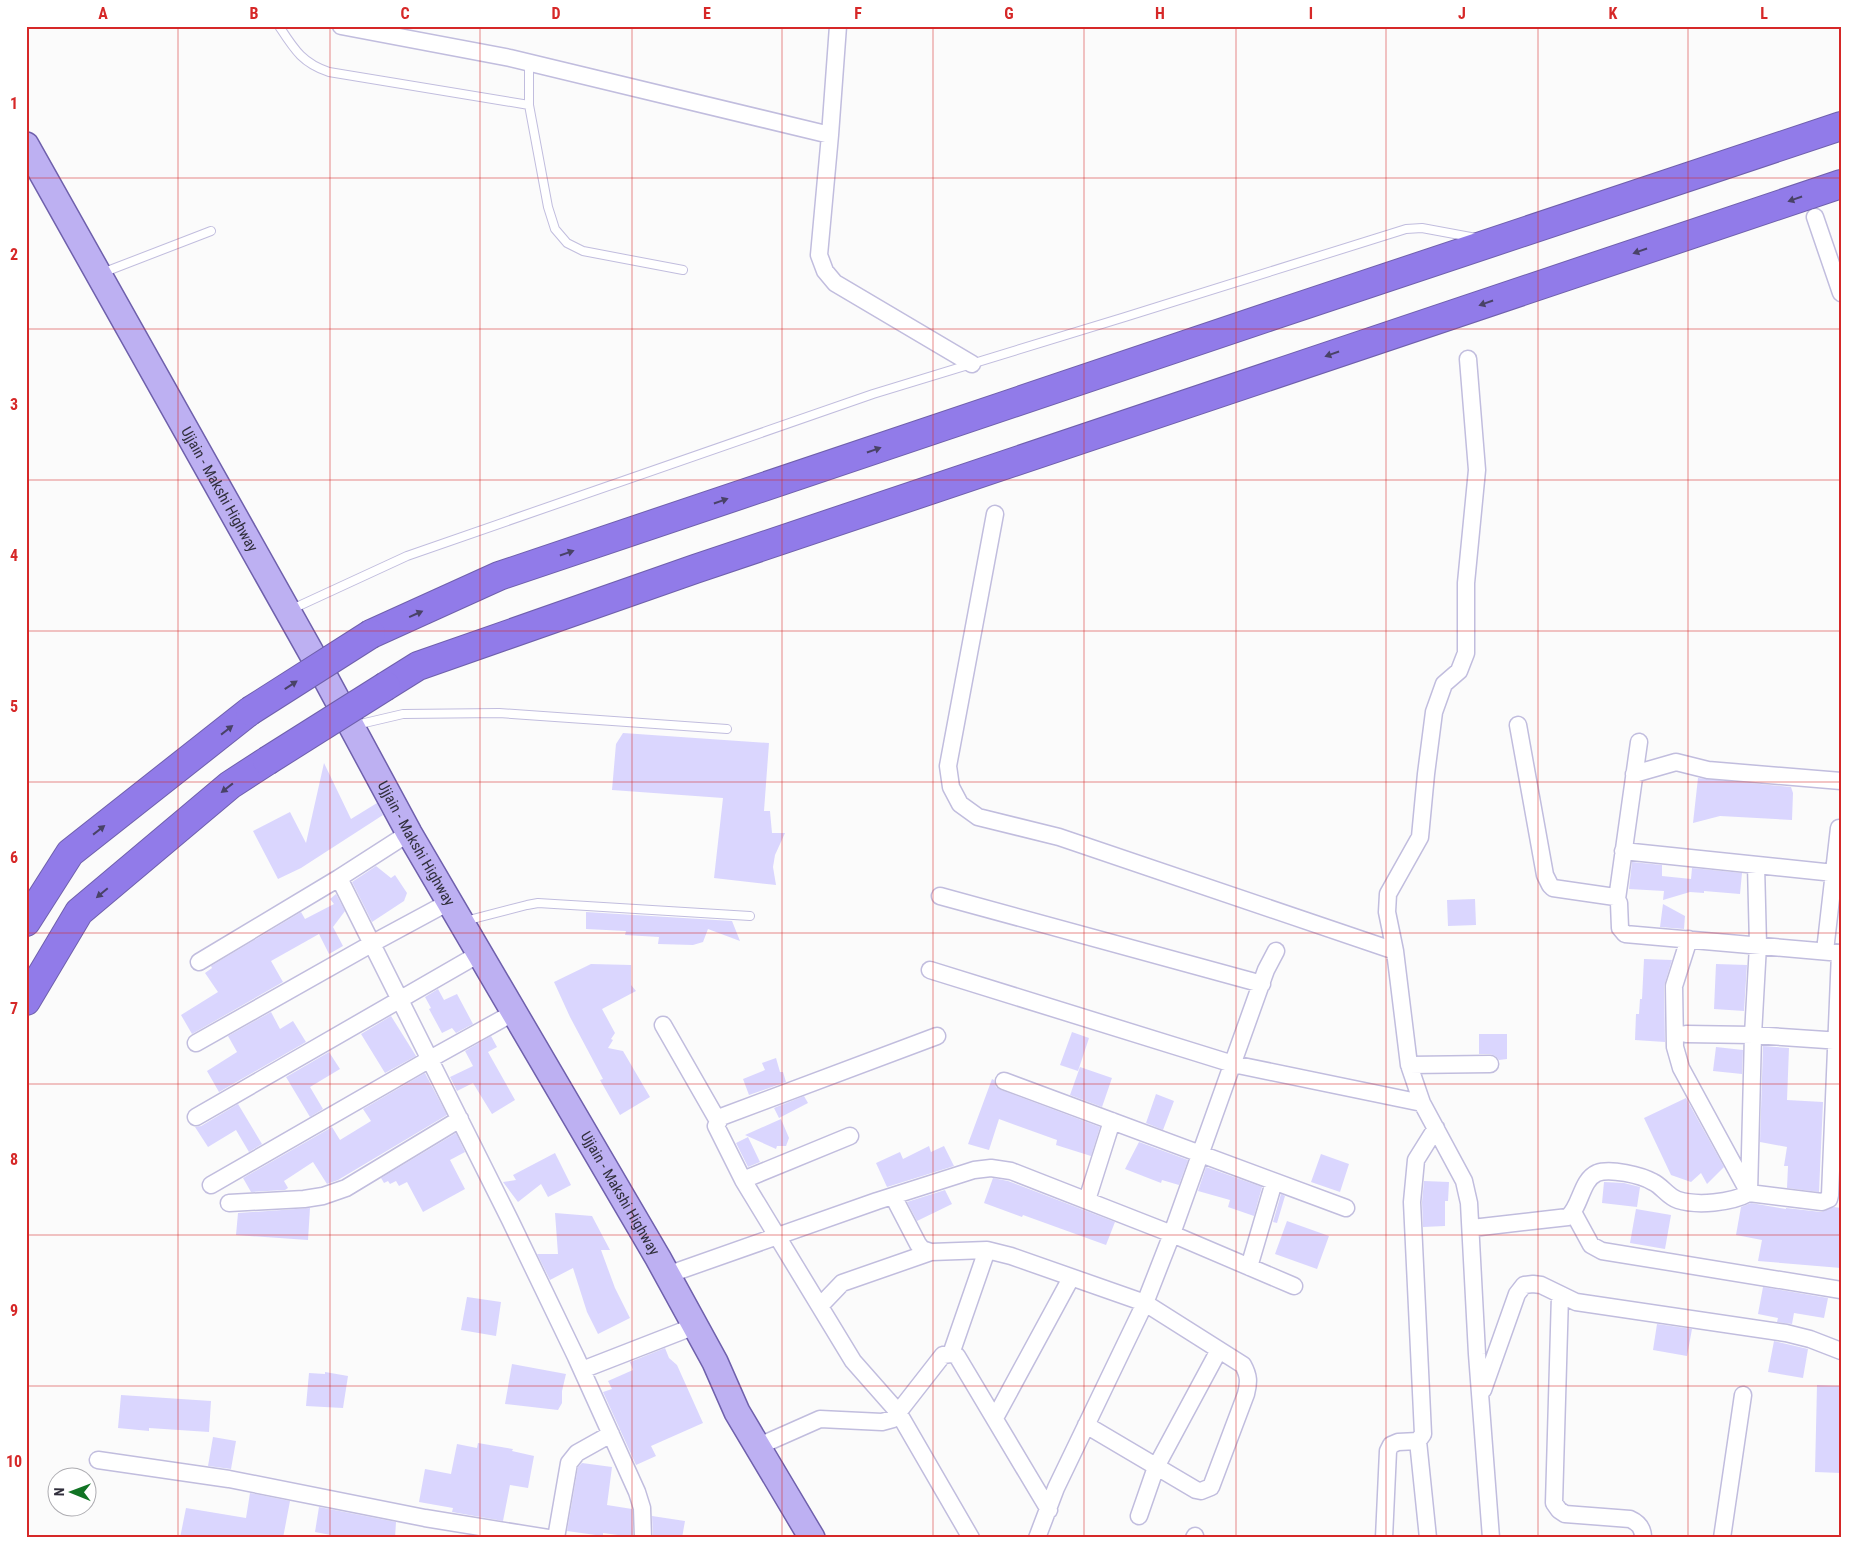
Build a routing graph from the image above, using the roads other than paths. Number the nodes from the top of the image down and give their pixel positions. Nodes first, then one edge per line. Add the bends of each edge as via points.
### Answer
1 (279, 26) edge
2 (341, 26) edge
3 (838, 26) edge
4 (529, 63) junction
5 (529, 105) junction
6 (1841, 126) edge
7 (830, 135) junction
8 (26, 146) edge
9 (1841, 184) edge
10 (1815, 217) dead end
11 (211, 231) dead end
12 (1495, 242) junction
13 (683, 270) dead end
14 (98, 274) junction
15 (1841, 293) edge
16 (1468, 359) dead end
17 (972, 364) junction
18 (995, 514) dead end
19 (288, 611) junction
20 (1518, 725) dead end
21 (352, 726) junction
22 (727, 729) dead end
23 (1639, 742) dead end
24 (1634, 774) junction
25 (1841, 781) edge
26 (1839, 828) dead end
27 (409, 833) junction
28 (1623, 851) junction
29 (1756, 865) junction
30 (1834, 873) junction
31 (339, 878) junction
32 (940, 896) dead end
33 (1617, 899) junction
34 (455, 912) junction
35 (750, 916) dead end
36 (26, 922) edge
37 (1689, 939) junction
38 (372, 943) junction
39 (1758, 945) junction
40 (1276, 951) dead end
41 (1395, 951) junction
42 (1835, 952) edge
43 (479, 954) junction
44 (198, 962) dead end
45 (930, 970) dead end
46 (1262, 984) junction
47 (26, 1001) edge
48 (400, 1001) junction
49 (514, 1013) junction
50 (663, 1025) dead end
51 (1686, 1034) dead end
52 (1753, 1035) junction
53 (937, 1036) dead end
54 (1838, 1041) edge
55 (196, 1043) dead end
56 (430, 1059) junction
57 (1233, 1064) junction
58 (1490, 1064) dead end
59 (1409, 1065) junction
60 (1004, 1081) dead end
61 (1422, 1104) junction
62 (196, 1117) dead end
63 (460, 1119) junction
64 (718, 1121) junction
65 (1112, 1121) junction
66 (1436, 1128) junction
67 (850, 1136) dead end
68 (1201, 1154) junction
69 (743, 1180) junction
70 (1274, 1182) junction
71 (211, 1185) dead end
72 (1749, 1193) junction
73 (892, 1196) junction
74 (1087, 1200) junction
75 (229, 1203) dead end
76 (1346, 1208) dead end
77 (1573, 1212) junction
78 (1472, 1228) junction
79 (1172, 1234) junction
80 (778, 1236) junction
81 (987, 1250) junction
82 (931, 1252) junction
83 (1249, 1266) junction
84 (667, 1275) junction
85 (1071, 1278) junction
86 (1294, 1286) dead end
87 (1841, 1290) edge
88 (1560, 1295) junction
89 (1145, 1303) junction
90 (820, 1306) junction
91 (695, 1326) junction
92 (1219, 1350) junction
93 (1841, 1351) edge
94 (951, 1354) junction
95 (582, 1370) junction
96 (1481, 1394) junction
97 (1742, 1395) dead end
98 (898, 1412) junction
99 (994, 1418) junction
100 (1086, 1425) junction
101 (611, 1434) junction
102 (1418, 1441) junction
103 (759, 1446) junction
104 (98, 1460) dead end
105 (1156, 1467) junction
106 (1049, 1510) junction
107 (1139, 1516) dead end
108 (548, 1538) edge
109 (556, 1538) edge
110 (643, 1538) edge
111 (812, 1538) edge
112 (971, 1538) edge
113 (1037, 1538) edge
114 (1384, 1538) edge
115 (1428, 1538) edge
116 (1491, 1538) edge
117 (1643, 1538) edge
118 (1722, 1538) edge

1 - 5 lane via 296,52 307,62 329,72
2 - 4 street
3 - 7 street
4 - 5 lane
4 - 7 street
5 - 13 lane via 548,207 556,229 567,243 582,251
6 - 12 highway
7 - 17 street via 819,255 825,271 835,283
8 - 14 main road, Ujjain - Makshi Highway
9 -> 47 highway, bridge via 694,569 418,666 230,785 79,912
10 - 15 street
11 - 14 lane
12 - 17 lane via 1422,228 1406,229
36 -> 12 highway, bridge via 70,853 250,711 371,634 499,576
14 - 19 main road, Ujjain - Makshi Highway
16 - 41 street via 1477,470 1466,583 1466,653 1459,672 1444,684 1434,712 1420,836 1388,894 1387,912
17 - 19 lane via 874,394 407,556
18 - 41 street via 948,766 951,787 960,804 978,817 1059,837
19 - 21 main road, Ujjain - Makshi Highway
20 - 33 street via 1547,881 1554,888
21 - 22 lane via 403,714 498,713
21 - 27 main road, Ujjain - Makshi Highway
23 - 24 street
24 - 25 street via 1676,762 1708,770
24 - 28 street
26 - 30 street
27 - 31 street
27 - 34 main road, Ujjain - Makshi Highway
28 - 29 street
28 - 33 street
29 - 30 street
29 - 39 street
30 - 42 street
31 - 38 street
31 - 44 street
32 - 46 street
33 - 37 street via 1622,932
34 - 35 lane via 490,914 538,903
34 - 38 street
34 - 43 main road, Ujjain - Makshi Highway
37 - 39 street
37 - 72 street via 1674,986 1674,1047 1681,1068
38 - 48 street
38 - 55 street
39 - 42 street
39 - 52 street
40 - 46 street
41 - 59 street
42 - 54 street
43 - 48 street
43 - 49 main road, Ujjain - Makshi Highway
45 - 57 street
46 - 57 street
48 - 56 street
48 - 62 street
49 - 56 street
49 - 84 main road, Ujjain - Makshi Highway
50 - 64 street
51 - 52 street
52 - 54 street
52 - 72 street
53 - 64 street via 721,1117
54 - 72 street via 1829,1199 1822,1202
56 - 63 street
56 - 71 street
57 - 61 street
57 - 68 street
58 - 59 street
59 - 61 street
60 - 65 street
61 - 66 street
63 - 75 street via 346,1188 323,1196
63 - 95 street
64 - 69 street via 718,1131
65 - 68 street
65 - 74 street
66 - 78 street via 1464,1181
66 - 102 street via 1416,1160 1412,1202 1423,1434
67 - 69 street
68 - 70 street
68 - 79 street
69 - 80 street
70 - 76 street
70 - 83 street
72 - 77 street via 1727,1201 1690,1202 1676,1199 1654,1182 1637,1175 1606,1171 1589,1180
73 - 74 street via 974,1170 991,1168 1011,1171
73 - 80 street
73 - 82 street via 918,1244
74 - 79 street
77 - 78 street via 1568,1217
77 - 87 street via 1591,1245 1602,1251
78 - 96 street
79 - 83 street
79 - 89 street
80 - 84 street
80 - 90 street
81 - 82 street
81 - 85 street
81 - 94 street
82 - 90 street via 842,1283
83 - 86 street
84 - 91 main road, Ujjain - Makshi Highway
85 - 89 street
85 - 99 street
88 - 93 street via 1576,1302 1786,1333
88 - 96 street via 1541,1285 1524,1285 1517,1294
88 - 117 street via 1554,1504 1565,1514 1630,1519 1637,1522
89 - 92 street
89 - 100 street
90 - 98 street via 853,1361
91 - 95 street
91 - 103 main road, Ujjain - Makshi Highway via 738,1412
92 - 105 street
92 - 105 street via 1243,1365 1249,1380 1211,1487 1196,1490
94 - 98 street via 943,1355
94 - 99 street via 957,1356
95 - 101 street
96 - 116 street
97 - 118 street
98 - 103 street via 893,1419 882,1422 820,1419
98 - 112 street
99 - 106 street
100 - 105 street
100 - 106 street
101 - 109 street via 577,1453 569,1463
101 - 110 street via 642,1508
102 - 114 street via 1398,1442 1388,1451
102 - 115 street
103 - 111 main road, Ujjain - Makshi Highway
104 - 108 street via 229,1480
105 - 107 street
106 - 113 street

